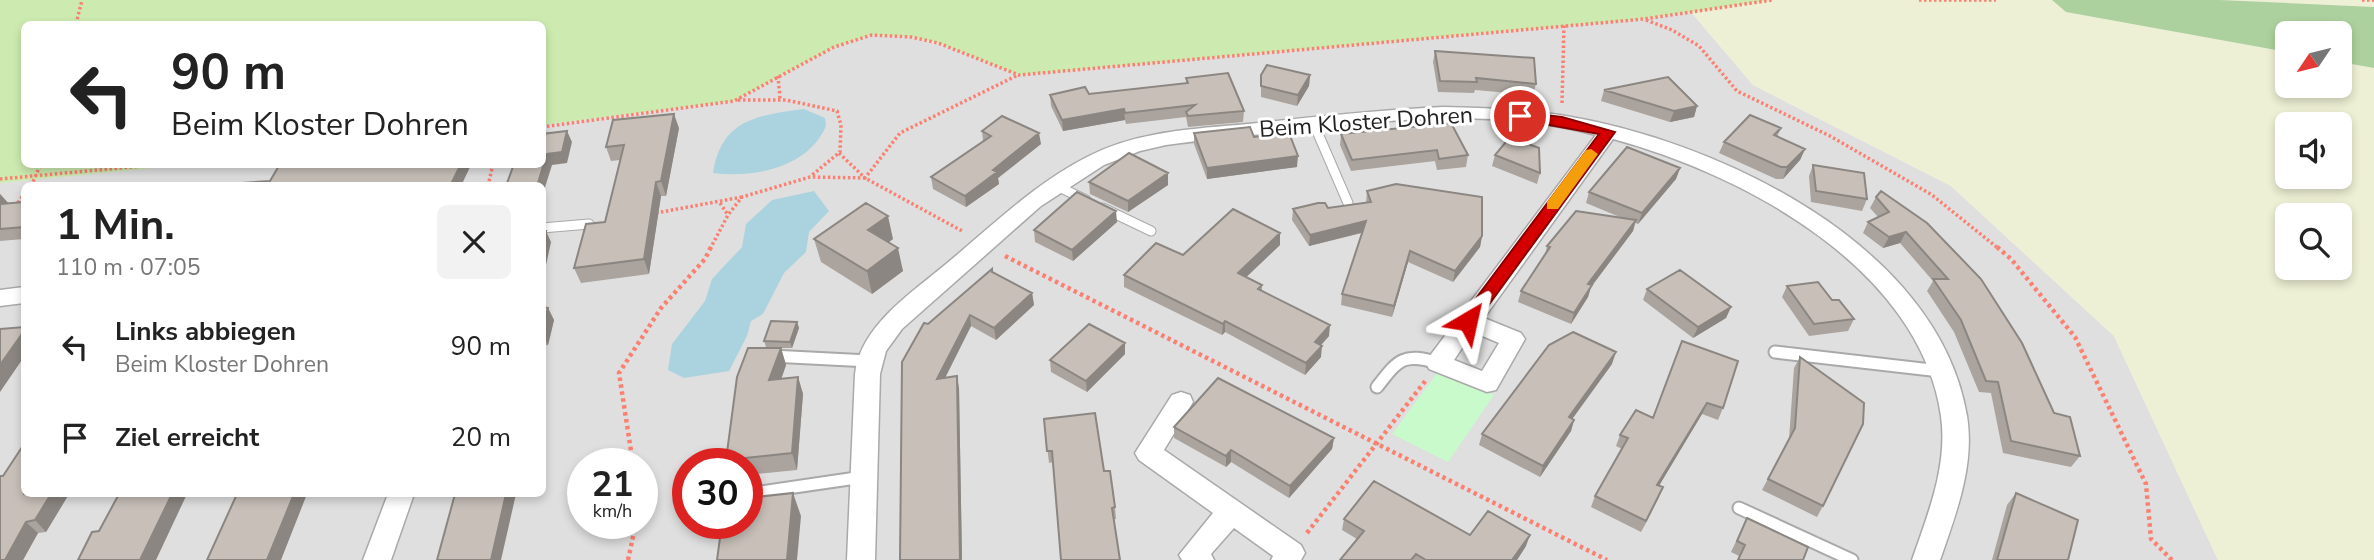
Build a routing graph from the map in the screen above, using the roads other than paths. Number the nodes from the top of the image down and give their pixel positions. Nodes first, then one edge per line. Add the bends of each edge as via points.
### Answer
1 (1313, 122) junction
2 (1608, 132) junction
3 (1057, 186) junction
4 (1348, 203) edge
5 (589, 224) edge
6 (546, 228) edge
7 (1151, 231) dead end
8 (21, 295) edge
9 (0, 298) edge
10 (1468, 321) junction
11 (1775, 352) dead end
12 (762, 355) edge
13 (869, 361) junction
14 (1438, 363) junction
15 (1940, 370) junction
16 (1377, 387) dead end
17 (1181, 402) dead end
18 (863, 477) junction
19 (763, 492) edge
20 (400, 497) edge
21 (1739, 508) dead end
22 (1230, 513) junction
23 (1288, 556) edge
24 (377, 560) edge
25 (861, 560) edge
26 (1200, 560) edge
27 (1852, 560) edge
28 (1926, 560) edge

1 - 2 street, Beim Kloster Dohren via 1499,114
1 - 3 street, Beim Kloster Dohren via 1153,142 1089,163
1 - 4 lane
2 - 10 street
2 - 15 street, Beim Kloster Dohren via 1697,162 1821,226 1896,295 1922,331
3 - 7 lane
3 - 13 street, Beim Kloster Dohren via 984,243 888,329
5 - 6 lane
8 - 9 street
10 - 14 street
10 - 14 street via 1513,339 1487,383
11 - 15 lane
12 - 13 lane
13 - 18 street, Beim Kloster Dohren
14 - 16 lane via 1414,354 1402,358
15 - 28 street, Beim Kloster Dohren via 1954,415 1954,445 1950,489
17 - 22 street via 1149,453
18 - 19 lane
18 - 25 street, Beim Kloster Dohren
20 - 24 street
21 - 27 lane
22 - 23 street
22 - 26 street via 1193,555

